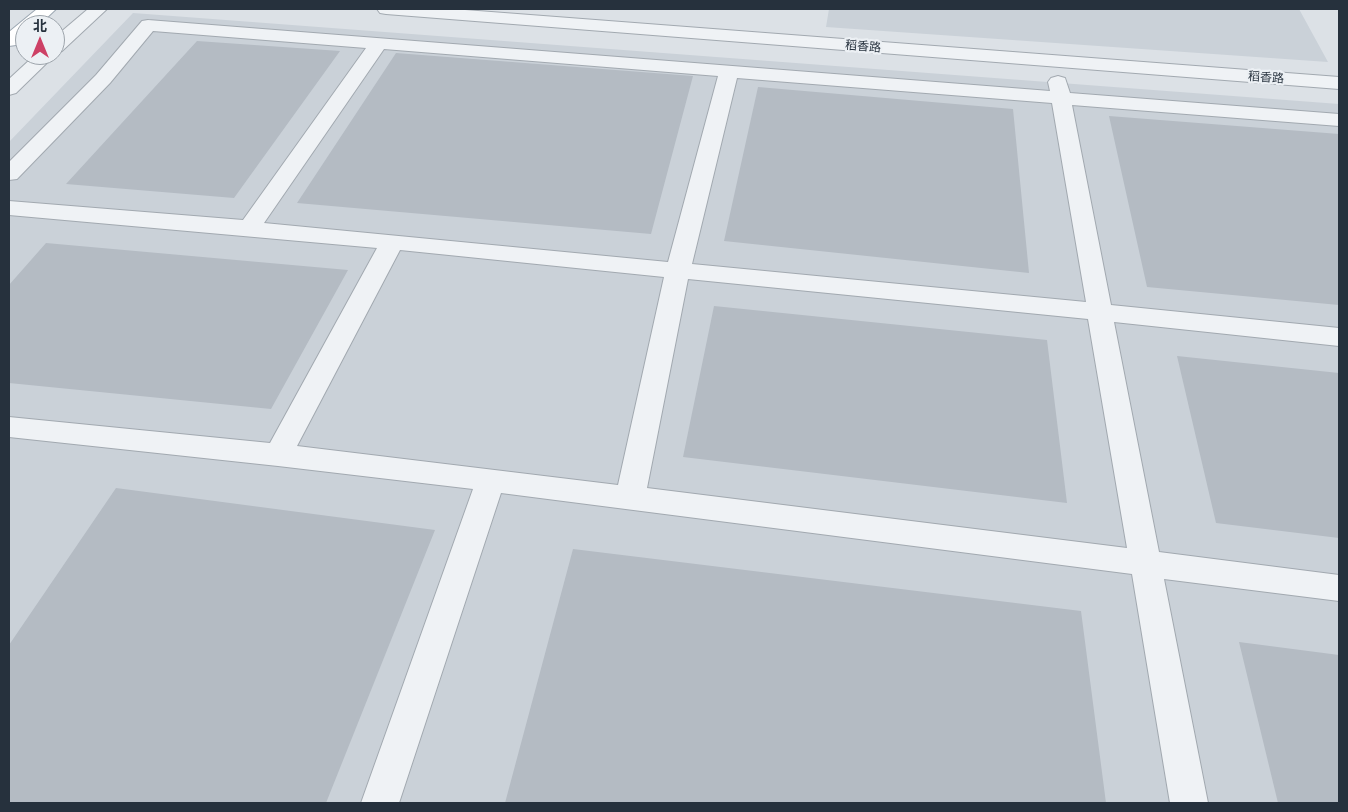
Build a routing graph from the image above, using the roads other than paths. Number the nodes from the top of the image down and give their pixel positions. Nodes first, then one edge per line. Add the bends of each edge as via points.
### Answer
1 (98, 9) edge
2 (386, 9) edge
3 (65, 38) edge
4 (378, 45) junction
5 (1054, 62) junction
6 (35, 65) edge
7 (729, 71) junction
8 (1339, 84) edge
9 (9, 89) edge
10 (1061, 98) junction
11 (1339, 120) edge
12 (9, 174) edge
13 (9, 208) edge
14 (249, 228) junction
15 (392, 242) junction
16 (678, 270) junction
17 (1100, 312) junction
18 (1339, 337) edge
19 (9, 427) edge
20 (278, 455) junction
21 (491, 480) junction
22 (630, 498) junction
23 (1145, 562) junction
24 (1339, 588) edge
25 (380, 803) edge
26 (1189, 803) edge

1 - 3 street
2 - 5 street, 稻香路
4 - 7 street
4 - 12 street via 148,25 103,79
4 - 14 street
5 - 8 street, 稻香路
5 - 10 street
6 - 9 street
7 - 10 street
7 - 16 street
10 - 11 street
10 - 17 street
13 - 14 street
14 - 15 street
15 - 16 street
15 - 20 street
16 - 17 street
16 - 22 street
17 - 18 street
17 - 23 street
19 - 20 street
20 - 21 street
21 - 22 street
21 - 25 street
22 - 23 street
23 - 24 street
23 - 26 street

